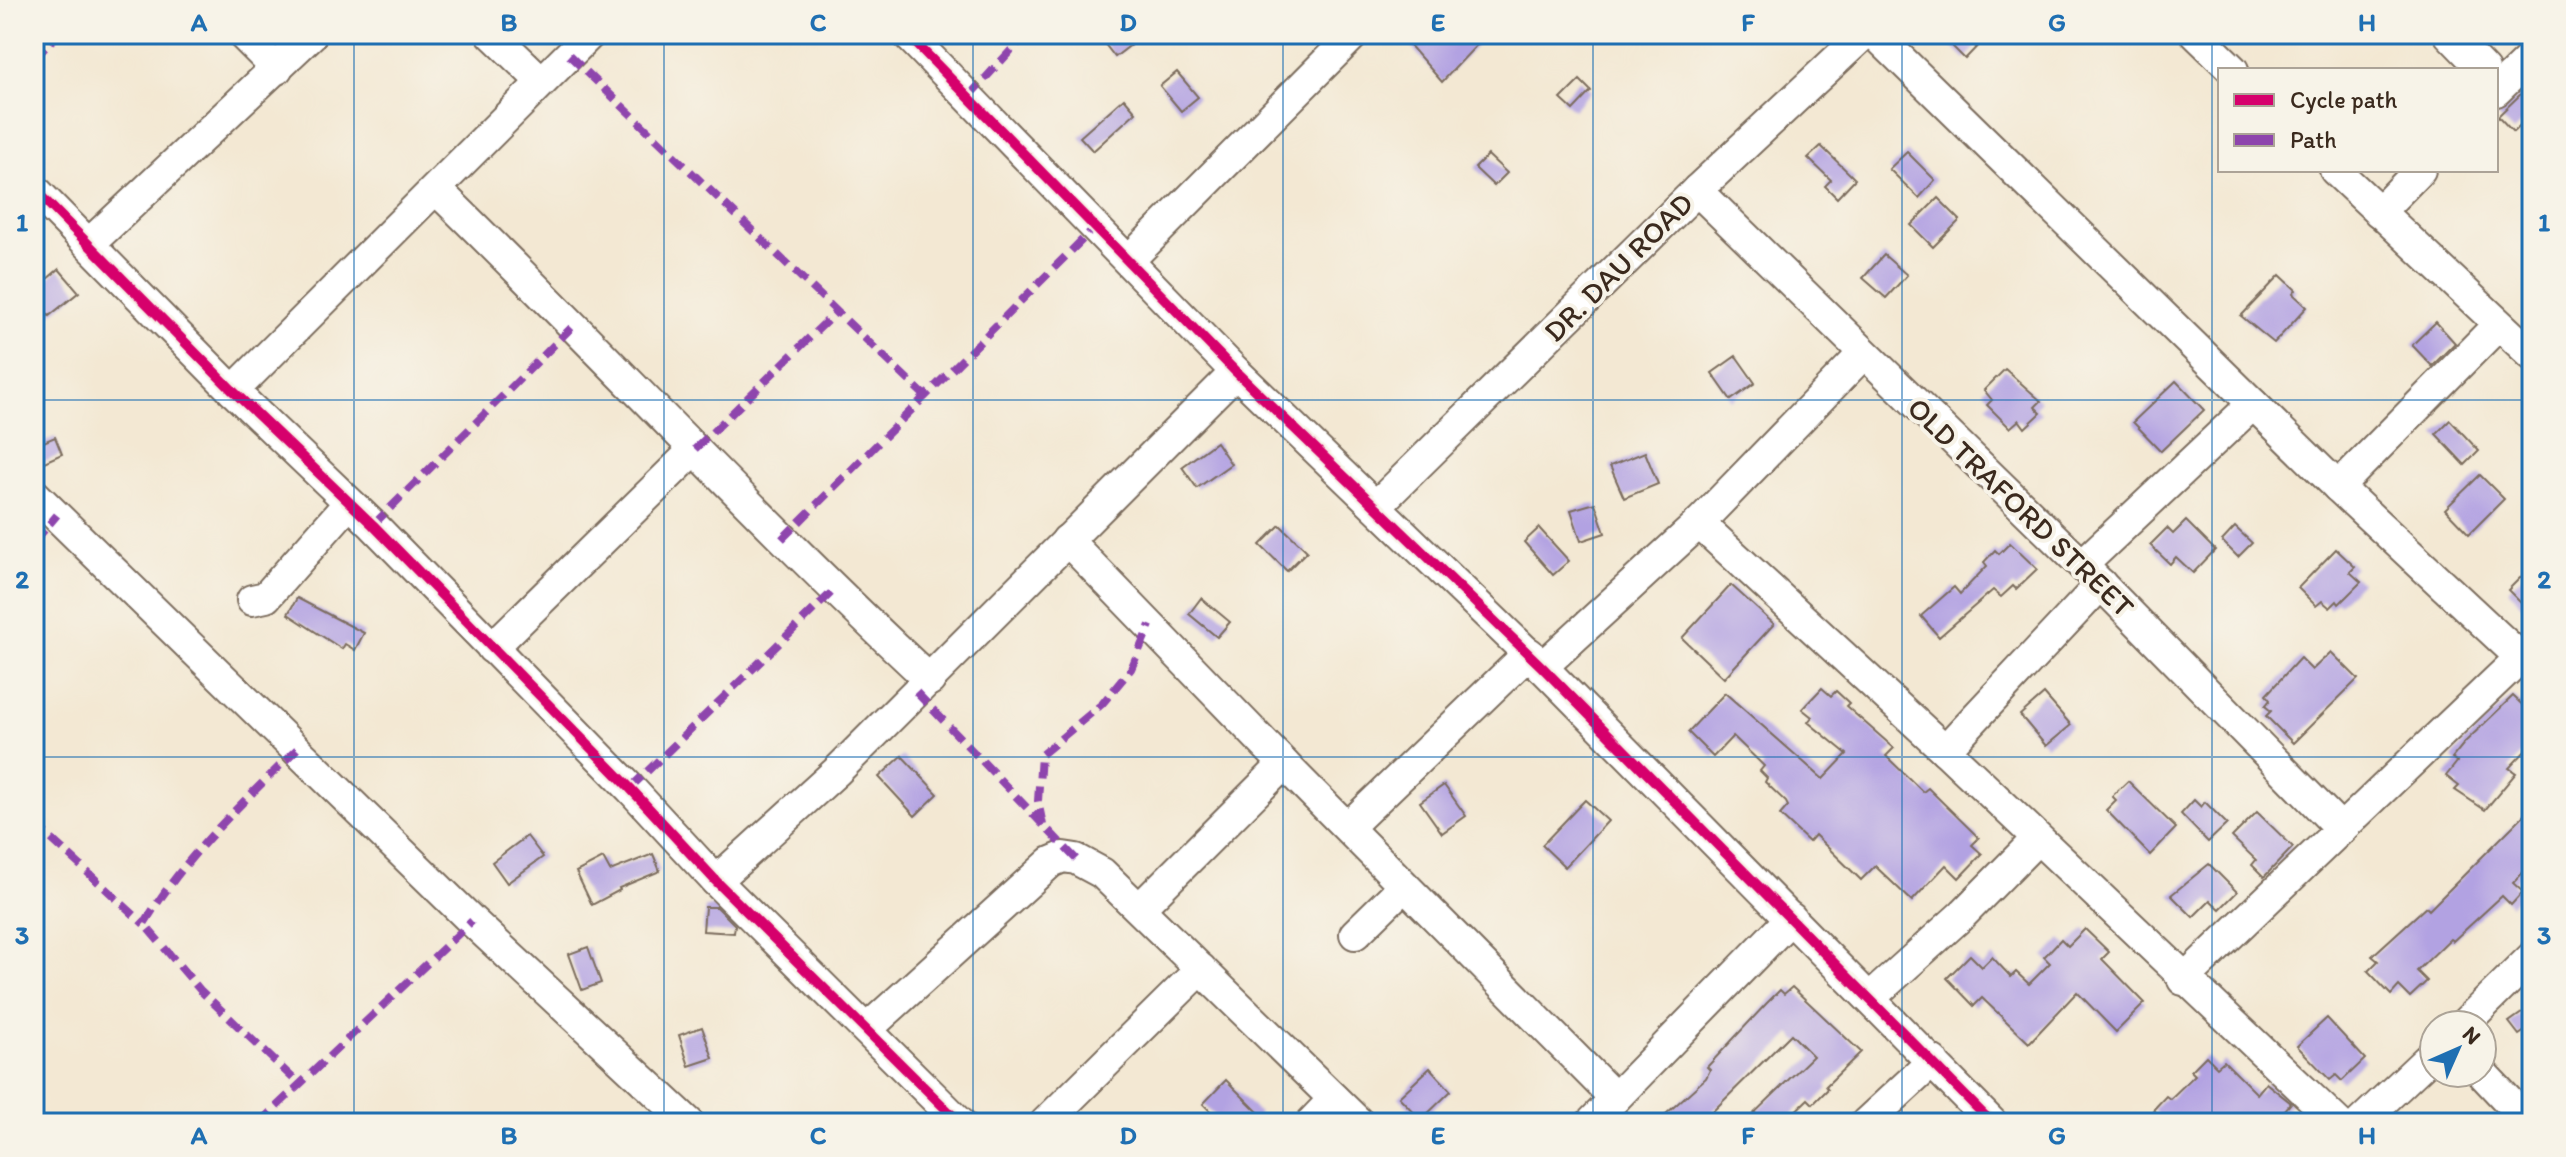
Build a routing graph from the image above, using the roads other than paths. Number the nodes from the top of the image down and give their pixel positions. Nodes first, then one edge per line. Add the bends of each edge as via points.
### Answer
1 (242, 34) edge
2 (312, 34) edge
3 (492, 34) edge
4 (590, 34) edge
5 (907, 34) edge
6 (1354, 34) edge
7 (1864, 34) edge
8 (1875, 34) edge
9 (2196, 34) edge
10 (2449, 34) edge
11 (2532, 56) edge
12 (2231, 68) edge
13 (2481, 68) edge
14 (277, 69) junction
15 (2498, 79) edge
16 (540, 80) junction
17 (2337, 172) edge
18 (2418, 172) edge
19 (34, 189) edge
20 (437, 190) junction
21 (1697, 190) junction
22 (2379, 212) junction
23 (89, 244) junction
24 (1129, 260) junction
25 (2497, 326) junction
26 (1863, 354) junction
27 (2532, 355) edge
28 (1236, 372) junction
29 (233, 391) junction
30 (2253, 404) junction
31 (695, 449) junction
32 (2338, 487) junction
33 (34, 494) edge
34 (349, 503) junction
35 (1377, 505) junction
36 (1699, 523) junction
37 (1067, 540) junction
38 (2091, 574) junction
39 (252, 600) dead end
40 (492, 648) junction
41 (1535, 660) junction
42 (2526, 663) edge
43 (930, 680) junction
44 (1945, 750) junction
45 (1284, 764) junction
46 (1349, 826) junction
47 (2341, 829) junction
48 (2037, 839) junction
49 (716, 881) junction
50 (1404, 886) junction
51 (1140, 908) junction
52 (1791, 918) junction
53 (1355, 934) dead end
54 (2532, 957) edge
55 (1201, 969) junction
56 (2183, 980) junction
57 (1871, 997) junction
58 (2479, 1009) edge
59 (867, 1029) junction
60 (1933, 1061) junction
61 (2418, 1068) edge
62 (2497, 1089) edge
63 (1615, 1098) junction
64 (1334, 1099) junction
65 (689, 1123) edge
66 (960, 1123) edge
67 (1045, 1123) edge
68 (1311, 1123) edge
69 (1359, 1123) edge
70 (1591, 1123) edge
71 (1866, 1123) edge
72 (1992, 1123) edge
73 (2338, 1123) edge
74 (2360, 1123) edge
75 (2529, 1123) edge

1 - 14 street
2 - 14 street
3 - 16 street
4 - 16 street
5 - 24 street
6 - 24 street
7 - 21 street, DR. DAU ROAD
8 - 30 street
9 - 12 street
10 - 13 street
11 - 15 street
14 - 23 street
16 - 20 street
17 - 22 street
18 - 22 street
19 - 23 street
20 - 29 street
20 - 31 street
21 - 26 street, OLD TRAFORD STREET
21 - 35 street, DR. DAU ROAD
22 - 25 street
23 - 29 street
24 - 28 street
25 - 27 street
25 - 32 street
26 - 36 street
26 - 38 street, OLD TRAFORD STREET
28 - 35 street
28 - 37 street
29 - 34 street
30 - 32 street
30 - 38 street
31 - 40 street
31 - 43 street via 833,591
32 - 42 street
33 - 65 street via 472,921
34 - 39 street via 266,597
34 - 40 street
35 - 41 street
36 - 41 street
36 - 44 street
37 - 43 street
37 - 45 street
38 - 44 street
38 - 47 street, OLD TRAFORD STREET
40 - 49 street
41 - 46 street
41 - 52 street
42 - 47 street
43 - 49 street
44 - 48 street
45 - 46 street
45 - 51 street
46 - 50 street
47 - 56 street
48 - 56 street
48 - 57 street
49 - 59 street
50 - 53 street
50 - 63 street
51 - 55 street
51 - 59 street via 1102,873 1076,859 1051,862
52 - 57 street
52 - 63 street
54 - 58 street
55 - 64 street
55 - 67 street
56 - 73 street
57 - 60 street
59 - 66 street
60 - 71 street
60 - 72 street
61 - 74 street
62 - 75 street
63 - 70 street
64 - 68 street
64 - 69 street

